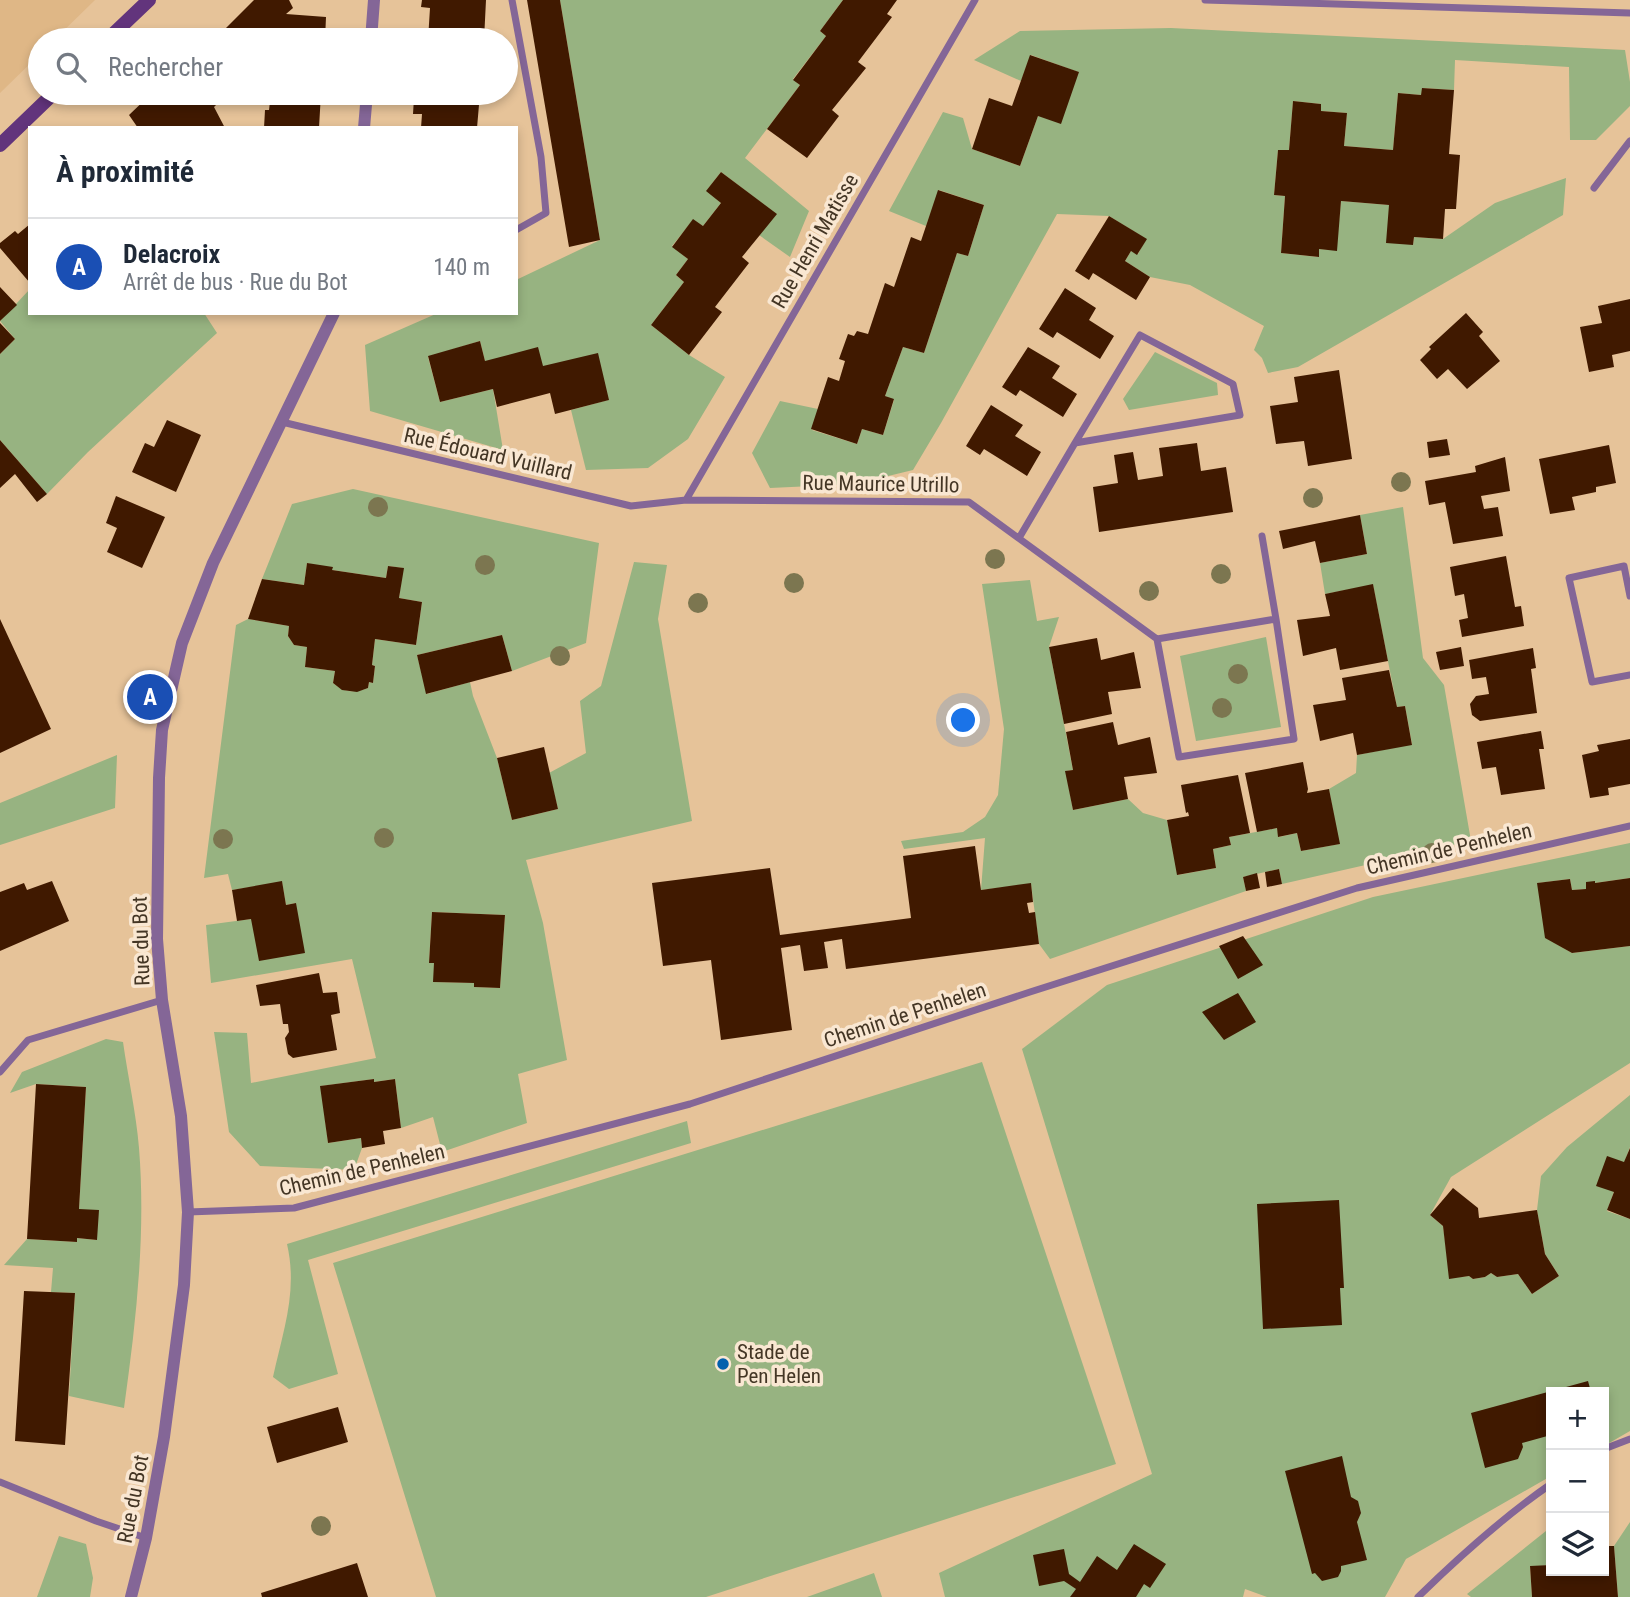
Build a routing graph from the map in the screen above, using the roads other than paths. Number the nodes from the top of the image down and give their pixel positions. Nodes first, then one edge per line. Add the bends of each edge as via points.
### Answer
1 (149, 0) edge
2 (374, 0) edge
3 (512, 0) edge
4 (975, 0) edge
5 (1205, 0) edge
6 (1630, 13) edge
7 (120, 28) edge
8 (372, 28) edge
9 (517, 28) edge
10 (518, 32) edge
11 (42, 105) edge
12 (366, 105) edge
13 (364, 126) edge
14 (1630, 141) edge
15 (0, 145) edge
16 (1594, 188) dead end
17 (518, 229) edge
18 (333, 315) edge
19 (282, 422) junction
20 (1075, 443) junction
21 (686, 500) junction
22 (1262, 536) dead end
23 (1019, 538) junction
24 (1630, 596) edge
25 (1276, 619) junction
26 (1157, 639) junction
27 (1630, 674) edge
28 (1630, 826) edge
29 (162, 1000) junction
30 (0, 1072) edge
31 (188, 1212) junction
32 (1630, 1439) edge
33 (1609, 1448) edge
34 (0, 1482) edge
35 (1546, 1487) edge
36 (146, 1538) junction
37 (131, 1597) edge
38 (1418, 1597) edge

1 - 7 main road
2 - 8 street
3 - 9 street
4 - 21 street, Rue Henri Matisse
5 - 6 street
10 - 17 street via 541,157 546,212
11 - 15 main road
12 - 13 street
14 - 16 street
18 - 19 street, Rue du Bot
19 - 21 street, Rue Édouard Vuillard via 631,506
19 - 29 street, Rue du Bot via 213,563 182,643 162,730 157,939
20 - 20 street via 1240,415 1233,384 1140,335
20 - 23 street
21 - 23 street, Rue Maurice Utrillo via 970,502
22 - 25 street
23 - 26 street, Rue Maurice Utrillo
24 - 27 street via 1624,566 1569,578 1592,682
25 - 26 street
25 - 26 street via 1294,739 1179,757
28 - 31 street, Chemin de Penhelen via 1357,888 690,1104 294,1208
29 - 30 street via 28,1040
29 - 31 street, Rue du Bot via 181,1116
31 - 36 street, Rue du Bot via 183,1297
32 - 33 street
34 - 36 street
35 - 38 street
36 - 37 street, Rue du Bot

